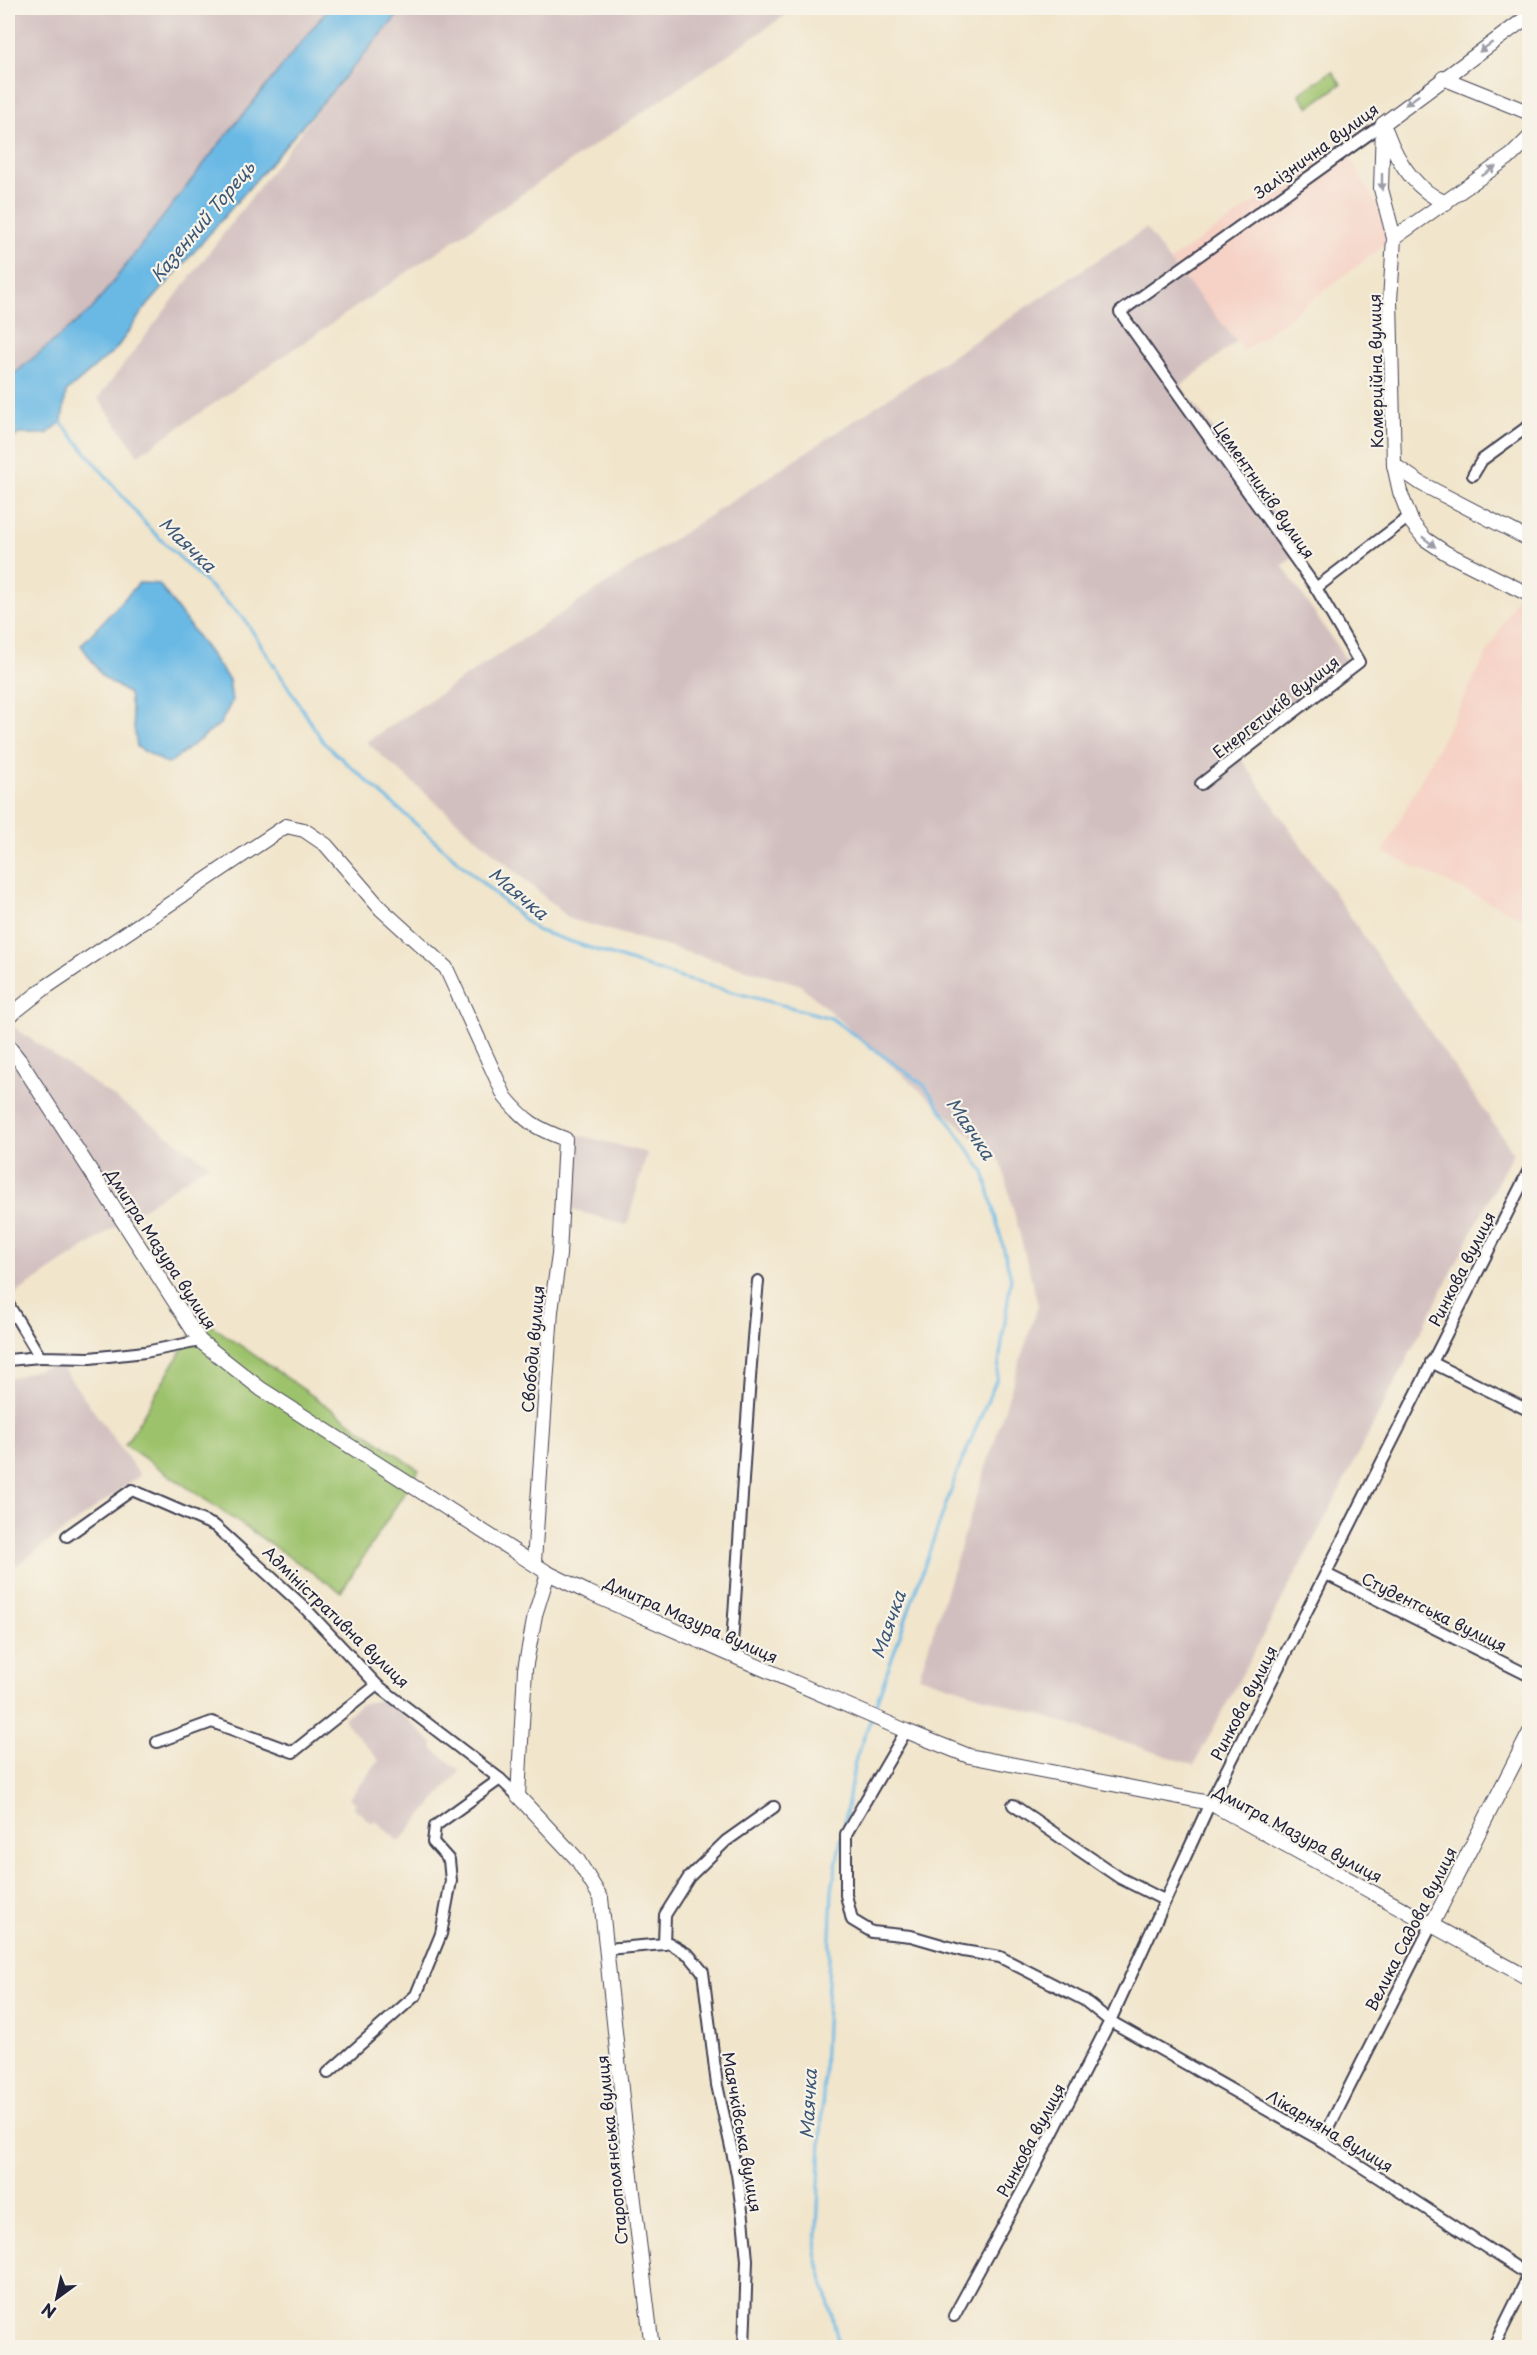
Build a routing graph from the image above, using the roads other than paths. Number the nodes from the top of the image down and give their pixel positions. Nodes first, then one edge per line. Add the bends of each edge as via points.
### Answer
1 (1530, 15) edge
2 (1443, 78) junction
3 (1530, 113) edge
4 (1383, 124) junction
5 (1530, 137) edge
6 (1446, 202) junction
7 (1394, 238) junction
8 (1120, 312) joint
9 (1530, 425) edge
10 (1394, 465) junction
11 (1473, 475) dead end
12 (1409, 517) junction
13 (1530, 540) edge
14 (1316, 588) junction
15 (1530, 595) edge
16 (1200, 784) dead end
17 (8, 1017) edge
18 (8, 1046) edge
19 (1530, 1168) edge
20 (758, 1281) dead end
21 (8, 1304) edge
22 (200, 1341) junction
23 (40, 1357) junction
24 (8, 1360) edge
25 (1431, 1362) junction
26 (1530, 1411) edge
27 (67, 1536) dead end
28 (534, 1562) junction
29 (548, 1573) junction
30 (1326, 1574) junction
31 (731, 1655) junction
32 (1530, 1676) edge
33 (377, 1685) junction
34 (901, 1729) junction
35 (1530, 1732) edge
36 (157, 1742) dead end
37 (500, 1779) junction
38 (518, 1796) junction
39 (1210, 1803) junction
40 (1013, 1805) dead end
41 (774, 1807) dead end
42 (1164, 1900) junction
43 (1432, 1924) junction
44 (664, 1944) junction
45 (608, 1949) junction
46 (1530, 1979) edge
47 (1110, 2021) junction
48 (328, 2073) dead end
49 (1323, 2141) junction
50 (1529, 2275) edge
51 (954, 2316) dead end
52 (652, 2348) edge
53 (744, 2348) edge
54 (1493, 2348) edge

1 -> 2 street, Залізнична вулиця
2 - 3 street
2 -> 4 street, Залізнична вулиця
4 - 6 street via 1405,169 1428,193
4 -> 7 street, Комерційна вулиця via 1381,189
4 - 8 street, Залізнична вулиця
6 -> 5 street via 1512,155
6 - 7 street
7 - 10 street, Комерційна вулиця via 1390,301
8 - 14 street, Цементників вулиця
9 - 11 street via 1482,460
10 - 12 street
10 - 13 street, Комерційна вулиця via 1422,484
12 - 14 street
12 -> 15 street via 1434,546
14 - 16 street, Енергетиків вулиця via 1359,662
17 - 28 street, Свободи вулиця via 46,987 286,826 304,830 326,845 381,909 446,968 505,1097 538,1130 565,1139
18 - 22 street, Дмитра Мазура вулиця
19 - 25 street, Ринкова вулиця
20 - 31 street
21 - 23 street
22 - 23 street via 90,1358
22 - 28 street, Дмитра Мазура вулиця via 261,1389
23 - 24 street
25 - 26 street
25 - 30 street, Ринкова вулиця
27 - 33 street, Адміністративна вулиця via 132,1490 216,1526 304,1607
28 - 29 street, Дмитра Мазура вулиця
29 - 31 street, Дмитра Мазура вулиця
29 - 38 street via 525,1669
30 - 32 street, Студентська вулиця
30 - 39 street, Ринкова вулиця
31 - 34 street, Дмитра Мазура вулиця
33 - 36 street via 293,1752 212,1722
33 - 37 street, Адміністративна вулиця
34 - 39 street, Дмитра Мазура вулиця via 969,1756
34 - 47 street, Лікарняна вулиця via 846,1834 846,1895 852,1920 872,1932 911,1936 1000,1957 1084,2000
35 - 43 street, Велика Садова вулиця
37 - 38 street, Адміністративна вулиця
37 - 48 street via 435,1826 433,1842 449,1860 451,1881 441,1934 416,1995
38 - 45 street, Адміністративна вулиця via 577,1859 601,1898
39 - 42 street, Ринкова вулиця
39 - 43 street, Дмитра Мазура вулиця
40 - 42 street via 1120,1878
41 - 44 street via 726,1841 689,1877 665,1915
42 - 47 street, Ринкова вулиця
43 - 46 street, Дмитра Мазура вулиця
43 - 49 street, Велика Садова вулиця
44 - 45 street
44 - 53 street, Маячківська вулиця via 689,1955 703,1972 717,2085 743,2218 747,2260
45 - 52 street, Старополянська вулиця
47 - 49 street, Лікарняна вулиця
47 - 51 street, Ринкова вулиця
49 - 50 street, Лікарняна вулиця
50 - 54 street

